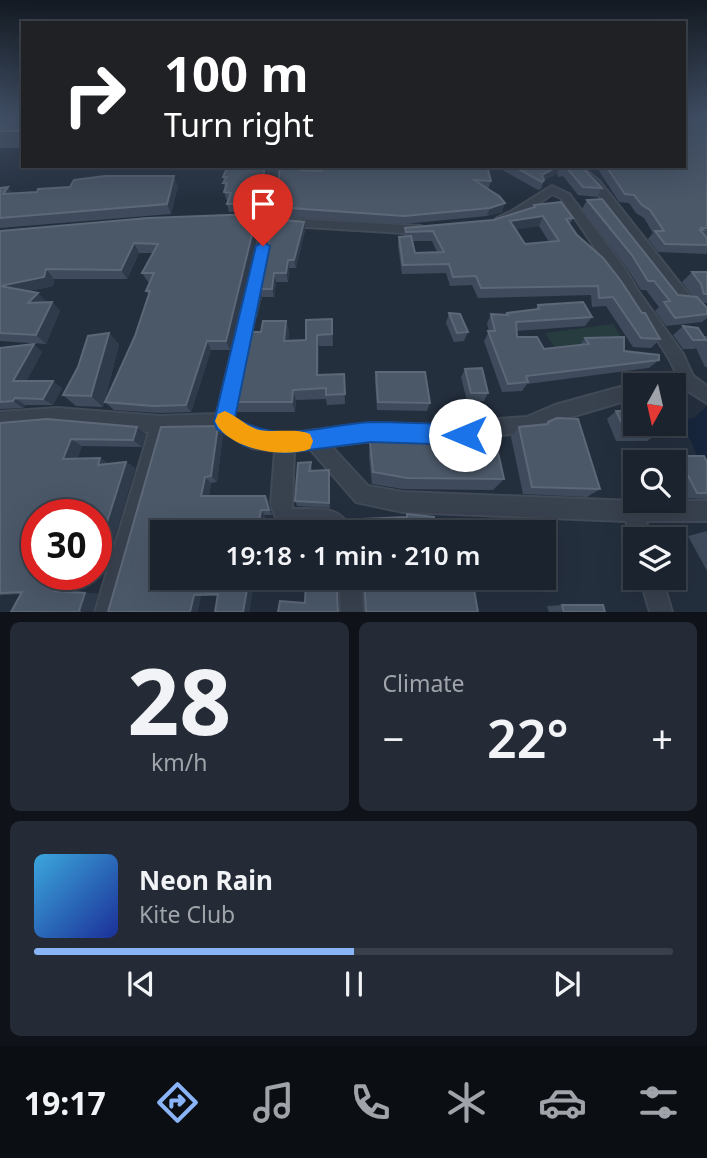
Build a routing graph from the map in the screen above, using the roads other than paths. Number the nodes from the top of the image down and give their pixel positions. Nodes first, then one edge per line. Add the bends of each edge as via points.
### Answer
1 (275, 168) edge
2 (567, 175) edge
3 (265, 218) junction
4 (489, 223) edge
5 (437, 229) edge
6 (684, 299) edge
7 (687, 381) joint
8 (623, 394) edge
9 (707, 395) edge
10 (0, 420) edge
11 (224, 422) junction
12 (160, 424) junction
13 (314, 440) junction
14 (285, 443) junction
15 (686, 510) edge
16 (707, 510) edge
17 (623, 511) edge
18 (310, 520) edge
19 (351, 590) edge
20 (655, 590) edge
21 (106, 612) edge
22 (352, 612) edge
23 (661, 612) edge

1 - 3 street
2 - 4 street via 516,214
2 - 6 street via 585,173 596,184
2 - 7 street via 565,196 678,359
3 - 5 street via 403,231
3 - 11 street
7 - 9 street
8 - 13 street via 527,425 465,435 371,432
10 - 12 street via 57,416
11 - 12 street
11 - 14 street via 252,439
12 - 21 street
13 - 14 street
13 - 17 street via 363,495 403,502
14 - 18 street via 281,505 286,519
15 - 16 street
19 - 22 street
20 - 23 street

